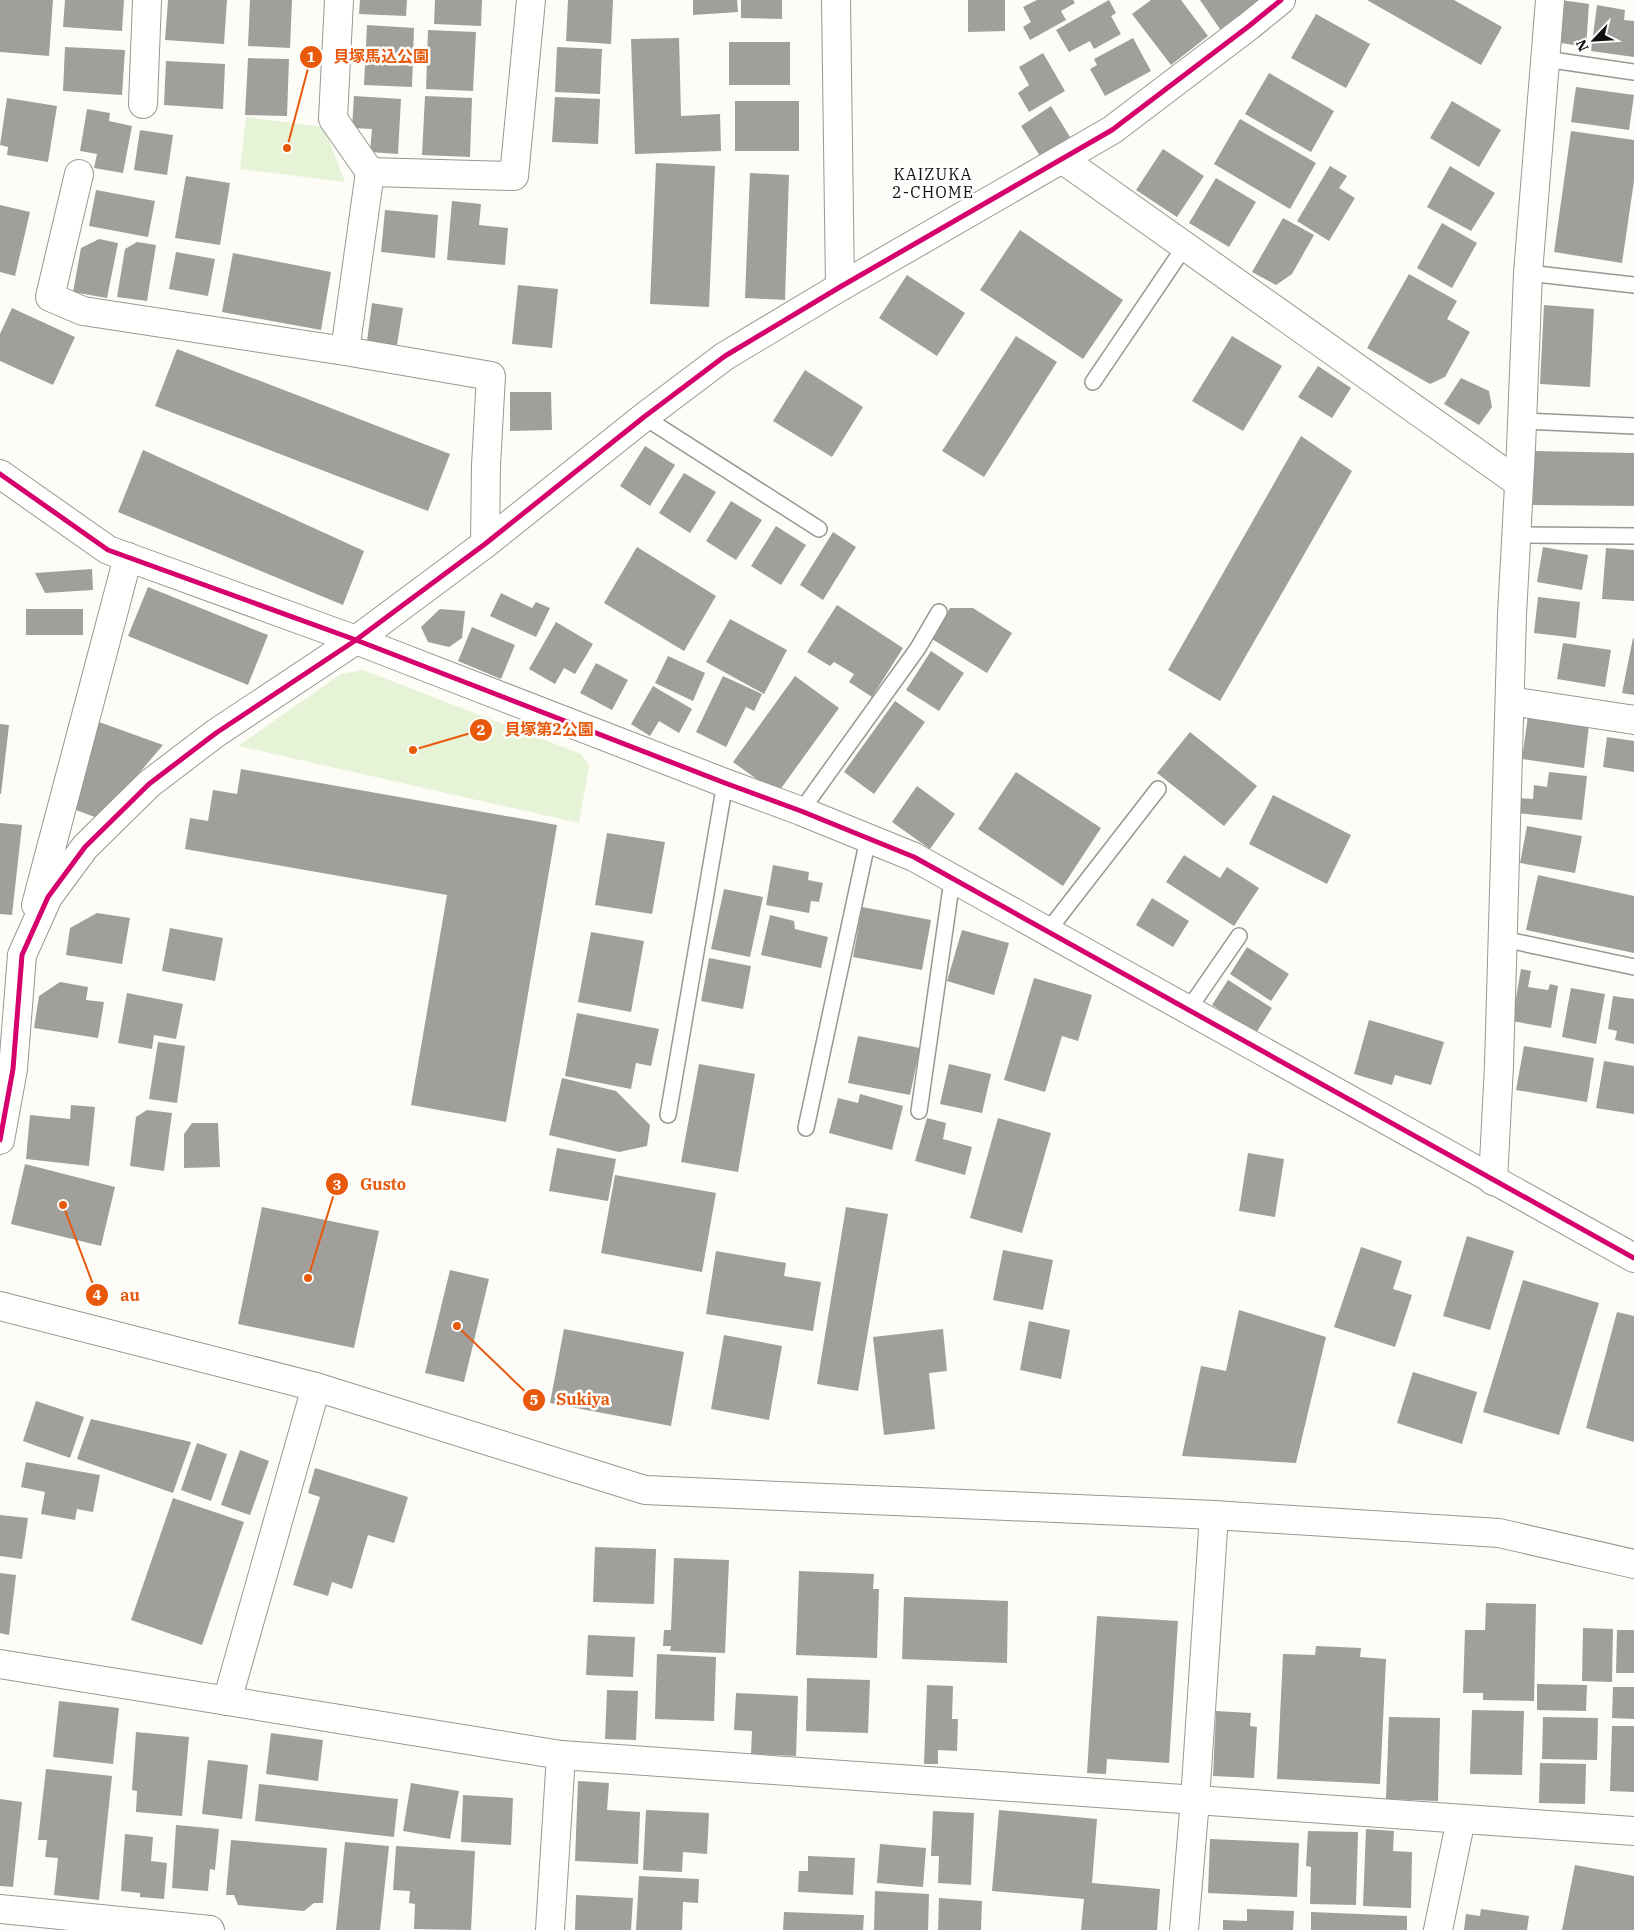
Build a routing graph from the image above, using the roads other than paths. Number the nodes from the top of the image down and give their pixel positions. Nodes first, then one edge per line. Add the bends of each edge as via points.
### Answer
1 (148, 0) edge
2 (339, 0) edge
3 (531, 0) edge
4 (836, 0) edge
5 (1281, 0) edge
6 (1550, 0) edge
7 (1545, 59) junction
8 (1634, 72) edge
9 (143, 104) dead end
10 (1062, 159) junction
11 (370, 172) junction
12 (79, 174) dead end
13 (1185, 246) junction
14 (1528, 273) junction
15 (1634, 286) edge
16 (840, 287) junction
17 (345, 350) junction
18 (1092, 382) dead end
19 (644, 417) junction
20 (1522, 421) junction
21 (1634, 426) edge
22 (0, 474) edge
23 (1519, 484) junction
24 (819, 529) dead end
25 (1516, 535) junction
26 (1634, 536) edge
27 (485, 544) junction
28 (128, 557) junction
29 (939, 612) dead end
30 (356, 640) junction
31 (1510, 701) junction
32 (1634, 720) edge
33 (725, 783) junction
34 (1158, 789) dead end
35 (801, 811) junction
36 (868, 839) junction
37 (952, 880) junction
38 (1047, 932) junction
39 (1239, 936) dead end
40 (1503, 939) junction
41 (22, 955) junction
42 (1634, 967) edge
43 (1188, 1010) junction
44 (7, 1068) edge
45 (919, 1110) dead end
46 (668, 1115) dead end
47 (806, 1128) dead end
48 (0, 1140) edge
49 (1493, 1181) junction
50 (1634, 1258) edge
51 (0, 1306) edge
52 (316, 1387) junction
53 (1214, 1515) junction
54 (1634, 1564) edge
55 (0, 1664) edge
56 (227, 1701) junction
57 (561, 1755) junction
58 (1194, 1800) junction
59 (1461, 1819) junction
60 (1634, 1831) edge
61 (0, 1909) edge
62 (210, 1930) edge
63 (550, 1930) edge
64 (1184, 1930) edge
65 (1438, 1930) edge

1 - 9 street
2 - 11 street via 333,118
3 - 11 street via 514,176
4 - 16 street
5 - 10 street via 1112,130
6 - 7 street
7 - 8 lane
7 - 14 street
10 - 13 street
10 - 16 street
11 - 17 street
12 - 17 street via 50,297 83,311
13 - 18 lane
13 - 23 street
14 - 15 lane
14 - 20 street
16 - 19 street via 725,356
17 - 27 street via 490,376
19 - 24 lane
19 - 27 street
20 - 21 lane
20 - 23 street
22 - 28 street via 108,550
23 - 25 street
25 - 26 lane
25 - 31 street
27 - 30 street
28 - 30 street
28 - 41 street
29 - 35 lane via 918,648
30 - 33 street
30 - 41 street via 216,733 149,784 86,847 48,897
31 - 32 street
31 - 40 street
33 - 35 street
33 - 46 lane
34 - 38 lane
35 - 36 street
36 - 37 street via 914,857
36 - 47 lane
37 - 38 street
37 - 45 lane
38 - 43 street
39 - 43 lane
40 - 42 lane
40 - 49 street
41 - 44 street
43 - 49 street
44 - 48 street
49 - 50 street
51 - 52 street
52 - 53 street via 645,1490
52 - 56 street
53 - 54 street via 1499,1533
53 - 58 street
55 - 56 street
56 - 57 street
57 - 58 street
57 - 63 street
58 - 59 street
58 - 64 street
59 - 60 street
59 - 65 street
61 - 62 street

